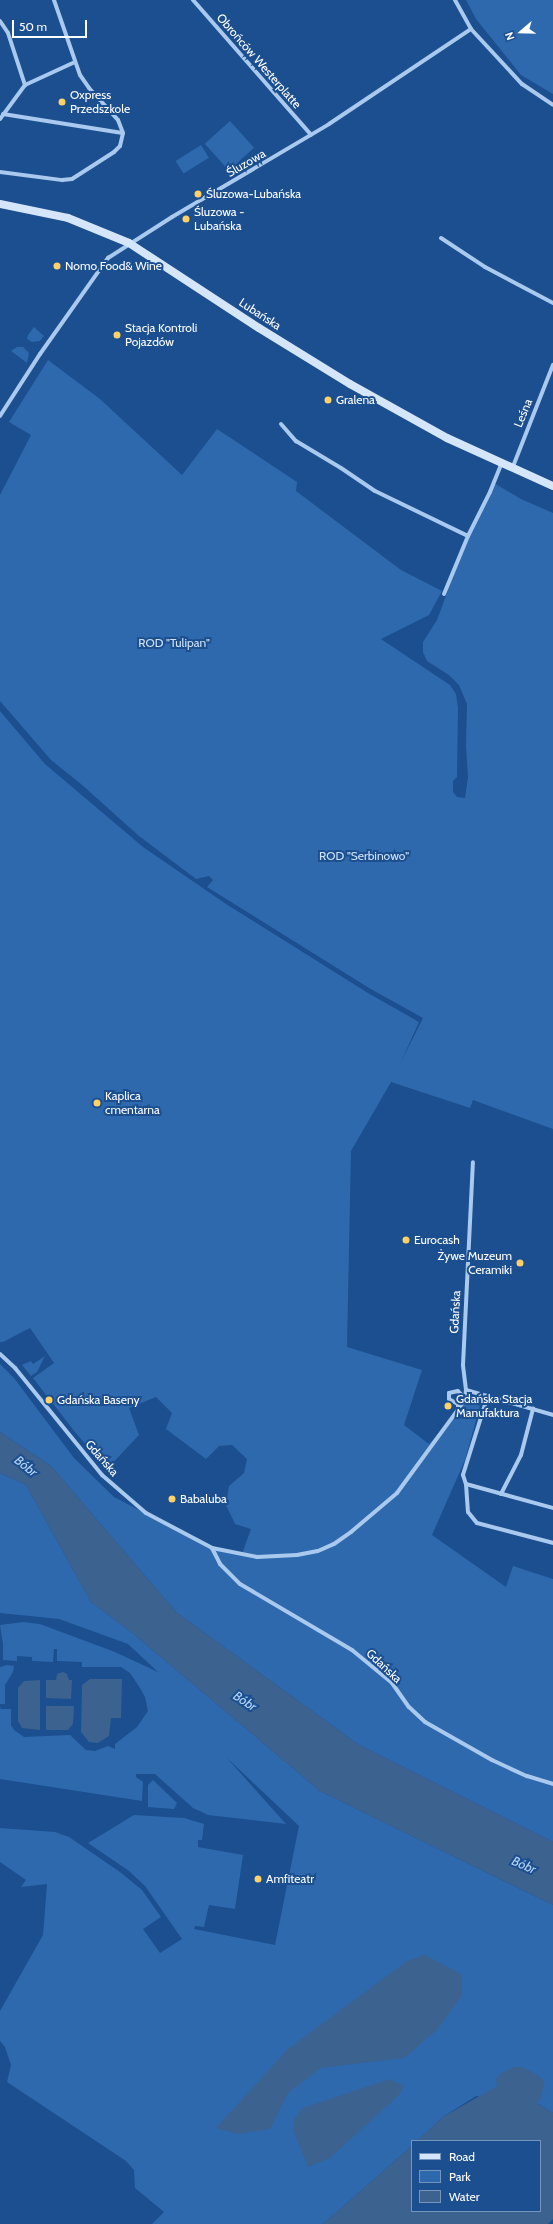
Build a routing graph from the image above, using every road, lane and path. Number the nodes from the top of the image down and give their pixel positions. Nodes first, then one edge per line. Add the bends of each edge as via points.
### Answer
1 (54, 0) edge
2 (193, 0) edge
3 (456, 0) edge
4 (0, 21) edge
5 (471, 29) junction
6 (76, 62) junction
7 (25, 85) junction
8 (553, 105) edge
9 (3, 114) junction
10 (0, 119) edge
11 (123, 133) junction
12 (310, 135) junction
13 (0, 172) edge
14 (0, 204) edge
15 (441, 238) dead end
16 (129, 243) junction
17 (553, 303) edge
18 (553, 365) edge
19 (0, 416) edge
20 (281, 424) dead end
21 (502, 463) junction
22 (512, 468) junction
23 (553, 486) edge
24 (468, 536) junction
25 (444, 594) dead end
26 (473, 1162) dead end
27 (0, 1354) edge
28 (466, 1390) junction
29 (488, 1395) junction
30 (465, 1398) junction
31 (533, 1409) junction
32 (457, 1411) junction
33 (553, 1415) edge
34 (466, 1484) junction
35 (501, 1494) junction
36 (553, 1508) edge
37 (553, 1543) edge
38 (212, 1548) junction
39 (553, 1784) edge

1 - 6 street
2 - 12 street, Obrońców Westerplatte
3 - 5 street
4 - 7 street via 8,33
5 - 8 street via 522,84
5 - 12 street, Śluzowa via 381,91
6 - 7 street
6 - 11 street via 89,88 118,120
7 - 9 street
9 - 10 street
9 - 11 street
11 - 13 street via 120,146 114,152 72,179
12 - 16 street, Śluzowa
14 - 16 street, Lubańska via 68,218
15 - 17 street via 485,267
16 - 19 street, Śluzowa via 108,258
16 - 21 street, Lubańska via 350,384 448,438
18 - 22 street, Leśna
20 - 24 street via 296,442 375,491
21 - 22 street, Lubańska
21 - 24 street
22 - 23 street, Lubańska
24 - 25 street
26 - 28 street, Gdańska via 463,1365
27 - 38 street, Gdańska via 15,1368 91,1463 118,1492 146,1513
28 - 29 street
28 - 30 street, Gdańska
29 - 31 street
29 - 34 street via 463,1475
30 - 32 street, Gdańska
30 - 32 street via 456,1390 449,1393 449,1399 458,1404
31 - 33 street
31 - 35 street via 521,1455
32 - 38 street, Gdańska via 397,1493 334,1544 318,1551 277,1557 257,1557
34 - 35 street
34 - 37 street via 468,1512 477,1523
35 - 36 street
38 - 39 street, Gdańska via 220,1564 240,1584 352,1650 392,1683 409,1707 425,1722 492,1760 527,1776

